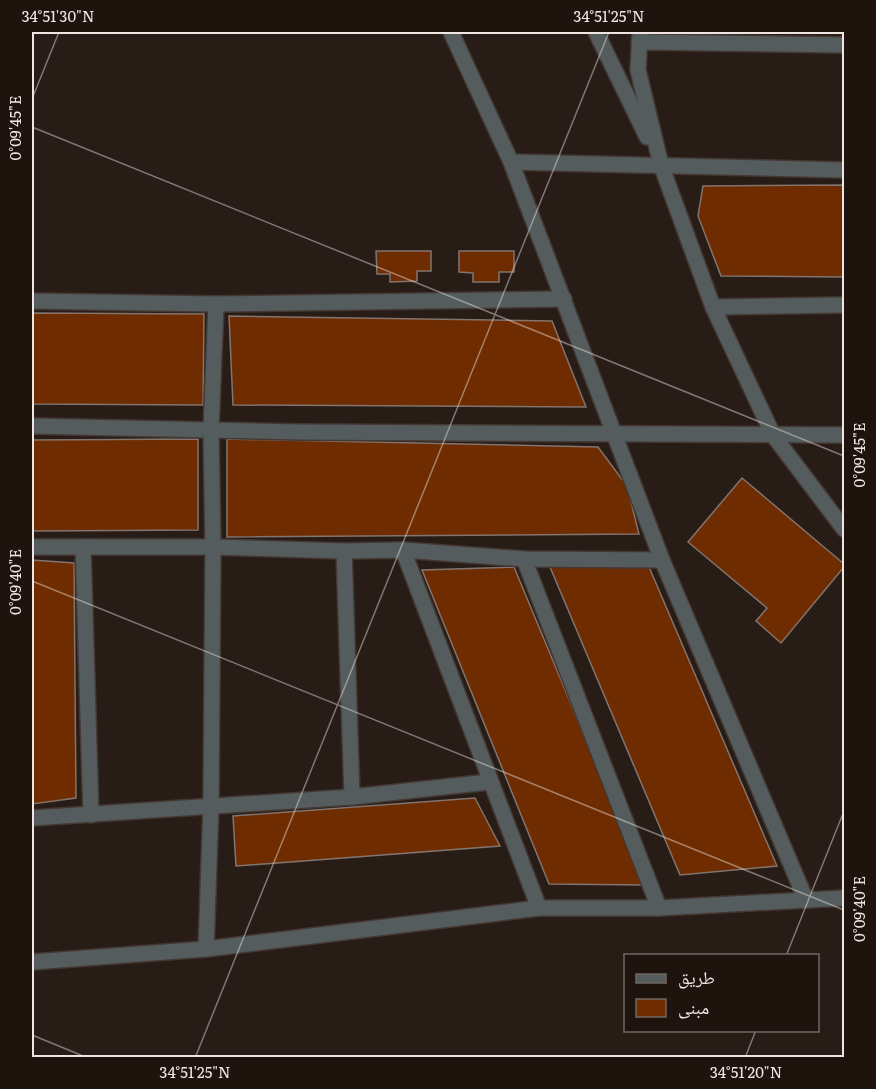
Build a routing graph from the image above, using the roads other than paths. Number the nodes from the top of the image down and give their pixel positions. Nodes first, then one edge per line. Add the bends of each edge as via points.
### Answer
1 (451, 32) edge
2 (596, 32) edge
3 (640, 37) edge
4 (844, 45) edge
5 (511, 162) junction
6 (661, 165) junction
7 (844, 170) edge
8 (564, 299) junction
9 (32, 302) edge
10 (216, 304) junction
11 (844, 305) edge
12 (713, 307) junction
13 (32, 426) edge
14 (211, 430) junction
15 (613, 434) junction
16 (773, 435) junction
17 (844, 435) edge
18 (844, 529) edge
19 (32, 547) edge
20 (83, 547) junction
21 (213, 547) junction
22 (403, 550) junction
23 (344, 551) junction
24 (524, 559) junction
25 (662, 560) junction
26 (489, 782) junction
27 (352, 797) junction
28 (211, 805) junction
29 (91, 815) junction
30 (32, 818) edge
31 (844, 898) edge
32 (806, 900) junction
33 (539, 908) junction
34 (659, 908) junction
35 (206, 949) junction
36 (32, 962) edge

1 - 5 street
2 - 6 street
3 - 4 street
3 - 6 street via 638,70
5 - 6 street
5 - 8 street
6 - 7 street
6 - 12 street
8 - 10 street
8 - 15 street
9 - 10 street
10 - 14 street
11 - 12 street
12 - 16 street
13 - 14 street
14 - 15 street
14 - 21 street
15 - 16 street
15 - 25 street
16 - 17 street
16 - 18 street
19 - 20 street
20 - 21 street
20 - 29 street
21 - 23 street
21 - 28 street
22 - 23 street
22 - 24 street
22 - 26 street
23 - 27 street
24 - 25 street
24 - 34 street
25 - 32 street
26 - 27 street
26 - 33 street
27 - 28 street
28 - 29 street
28 - 35 street
29 - 30 street
31 - 32 street
32 - 34 street
33 - 34 street
33 - 35 street
35 - 36 street

